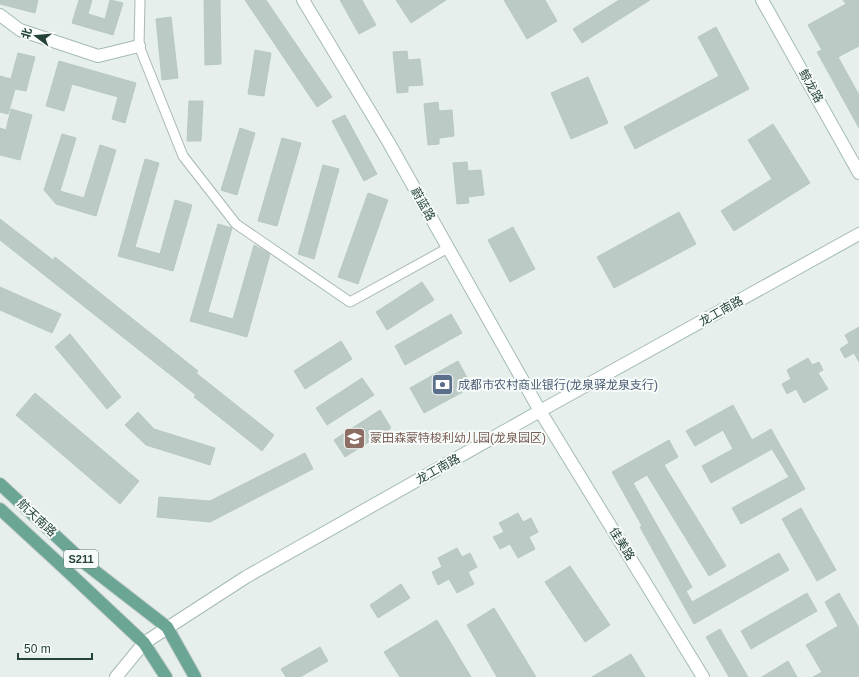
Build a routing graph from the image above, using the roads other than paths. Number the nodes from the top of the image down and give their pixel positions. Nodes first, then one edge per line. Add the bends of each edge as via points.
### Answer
1 (140, 0) edge
2 (303, 0) edge
3 (762, 0) edge
4 (0, 15) edge
5 (139, 46) junction
6 (859, 173) edge
7 (859, 234) edge
8 (448, 248) junction
9 (540, 411) junction
10 (0, 484) edge
11 (0, 509) edge
12 (167, 627) junction
13 (144, 643) junction
14 (116, 677) edge
15 (166, 677) edge
16 (195, 677) edge
17 (704, 677) edge

1 - 5 street
2 - 8 street, 蔚蓝路 via 389,143
3 - 6 street, 鲸龙路
4 - 5 street via 20,30 98,56
5 - 8 street via 183,156 236,224 350,302
7 - 9 street, 龙工南路
8 - 9 street, 蔚蓝路
9 - 12 street, 龙工南路 via 246,577
9 - 17 street, 佳美路
10 - 12 main road, 航天南路 / S211 via 87,565
11 - 13 main road, 航天南路 / S211
12 - 13 street, 龙工南路
12 - 16 main road
13 - 14 street, 龙工南路
13 - 15 main road, 航天南路

